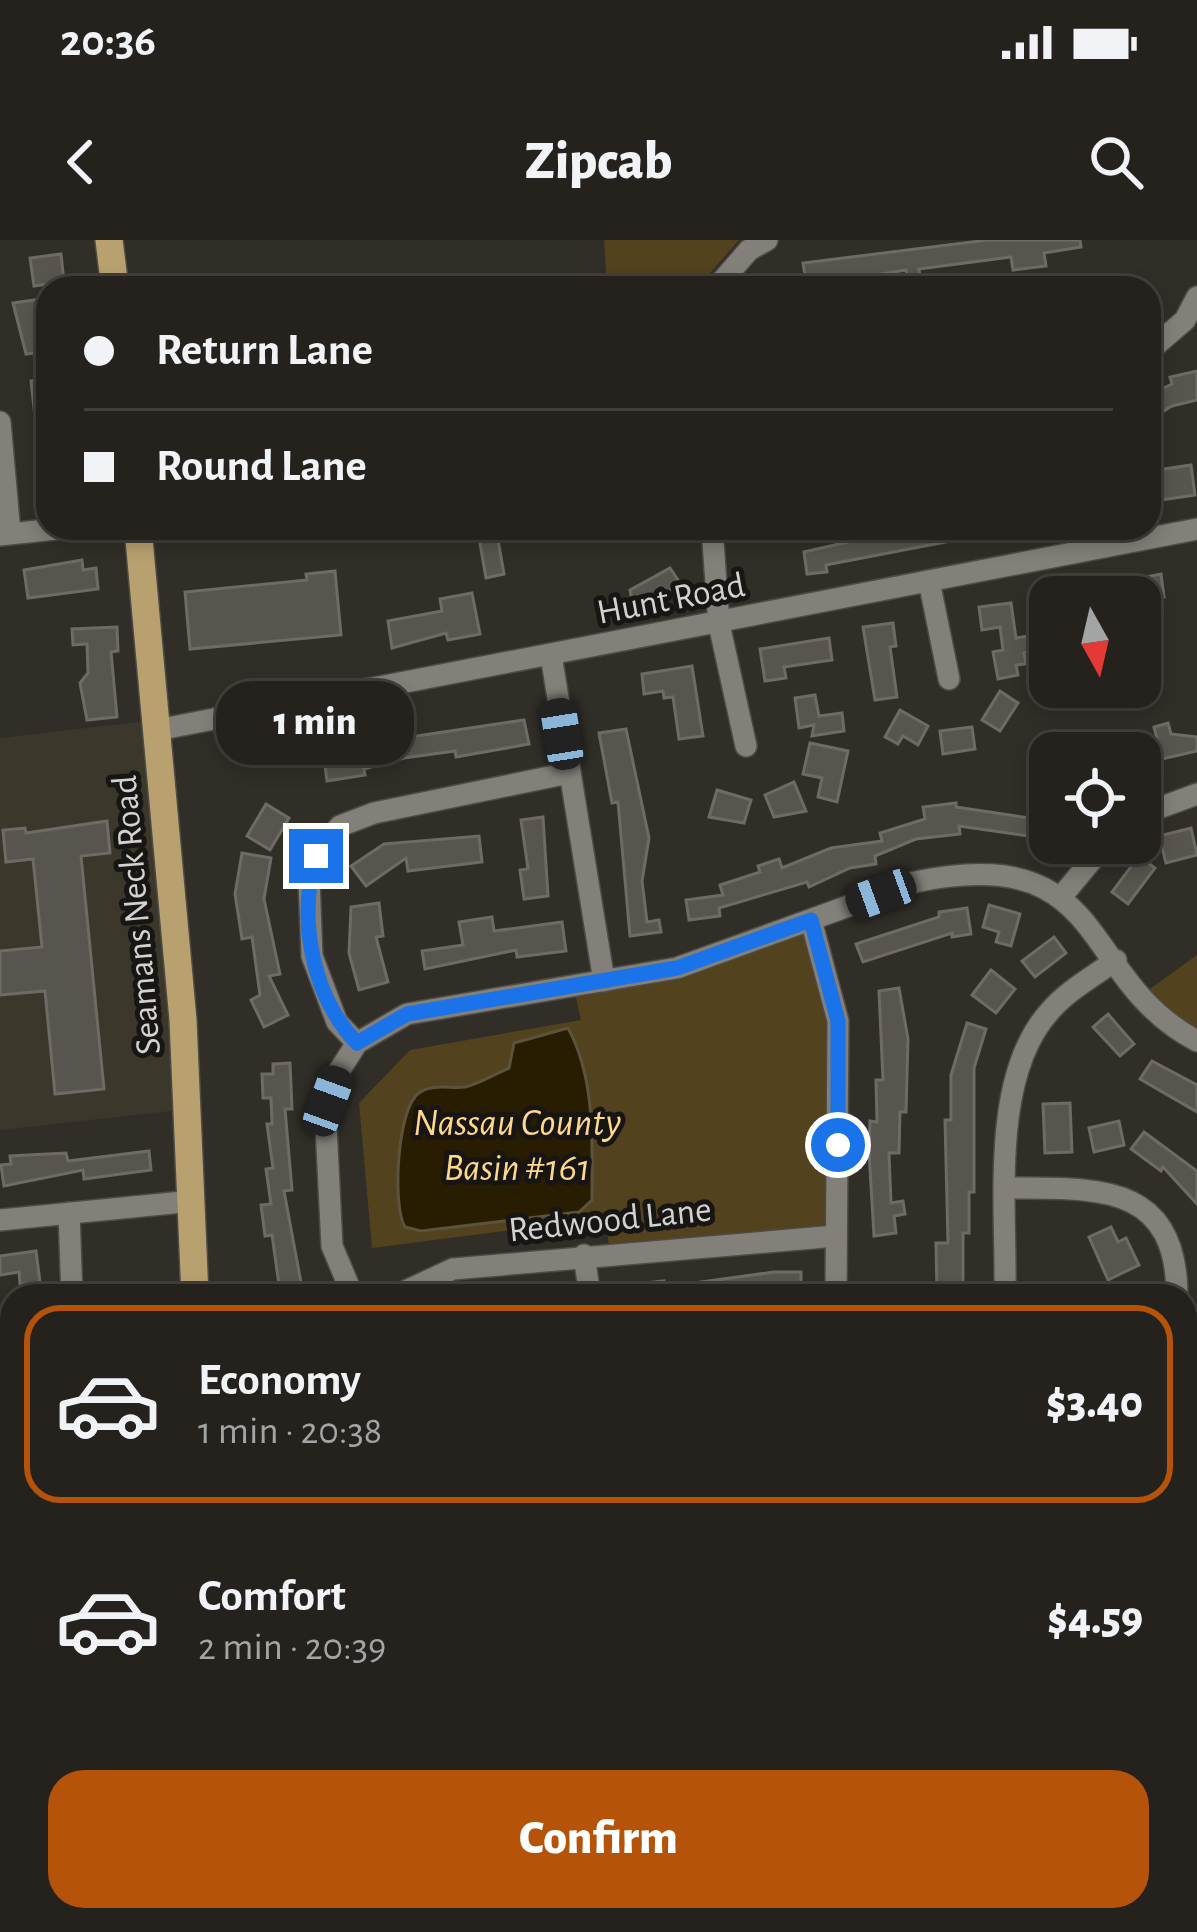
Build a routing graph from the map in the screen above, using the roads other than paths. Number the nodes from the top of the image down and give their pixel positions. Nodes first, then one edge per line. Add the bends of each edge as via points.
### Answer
1 (110, 240) edge
2 (767, 240) edge
3 (114, 276) edge
4 (726, 276) edge
5 (1197, 297) edge
6 (1191, 324) edge
7 (1161, 343) edge
8 (0, 422) edge
9 (1197, 529) edge
10 (36, 531) edge
11 (5, 534) edge
12 (1161, 536) edge
13 (139, 540) edge
14 (713, 540) edge
15 (1140, 540) edge
16 (929, 581) junction
17 (719, 624) junction
18 (550, 655) junction
19 (949, 679) dead end
20 (157, 730) junction
21 (746, 746) dead end
22 (568, 773) junction
23 (1197, 794) edge
24 (1161, 807) edge
25 (1088, 864) edge
26 (1061, 897) junction
27 (811, 920) junction
28 (1116, 960) junction
29 (604, 981) junction
30 (1197, 1041) edge
31 (357, 1043) junction
32 (1008, 1188) junction
33 (193, 1201) junction
34 (69, 1213) junction
35 (0, 1220) edge
36 (836, 1235) junction
37 (584, 1255) junction
38 (72, 1284) edge
39 (195, 1284) edge
40 (348, 1284) edge
41 (421, 1284) edge
42 (588, 1284) edge
43 (836, 1284) edge
44 (1006, 1284) edge
45 (1176, 1284) edge
46 (196, 1932) edge
47 (213, 1932) edge

1 - 3 main road
2 - 4 street
5 - 6 street
6 - 7 street
8 - 11 street
9 - 12 street, Hunt Road
10 - 11 street
13 - 20 main road, Seamans Neck Road
14 - 17 street
15 - 16 street, Hunt Road
16 - 17 street, Hunt Road
16 - 19 street
17 - 18 street, Hunt Road
17 - 21 street
18 - 20 street, Hunt Road
18 - 22 street
20 - 33 main road, Seamans Neck Road
22 - 29 street
22 - 31 street via 374,813 340,826 316,856 309,880 312,956 337,1022
23 - 24 street
25 - 26 street
26 - 27 street via 995,875 953,874
26 - 28 street
27 - 29 street via 677,968
27 - 36 street via 838,1021
28 - 30 street via 1151,1009
28 - 32 street via 1052,1008 1022,1055 1010,1106
29 - 31 street via 407,1014
31 - 40 street via 339,1071 326,1126 332,1246
32 - 44 street
32 - 45 street via 1102,1190 1136,1203 1171,1244
33 - 34 street
33 - 39 main road, Seamans Neck Road
34 - 35 street
34 - 38 street
36 - 37 street, Redwood Lane
36 - 43 street
37 - 41 street, Redwood Lane via 453,1269
37 - 42 street
46 - 47 street

